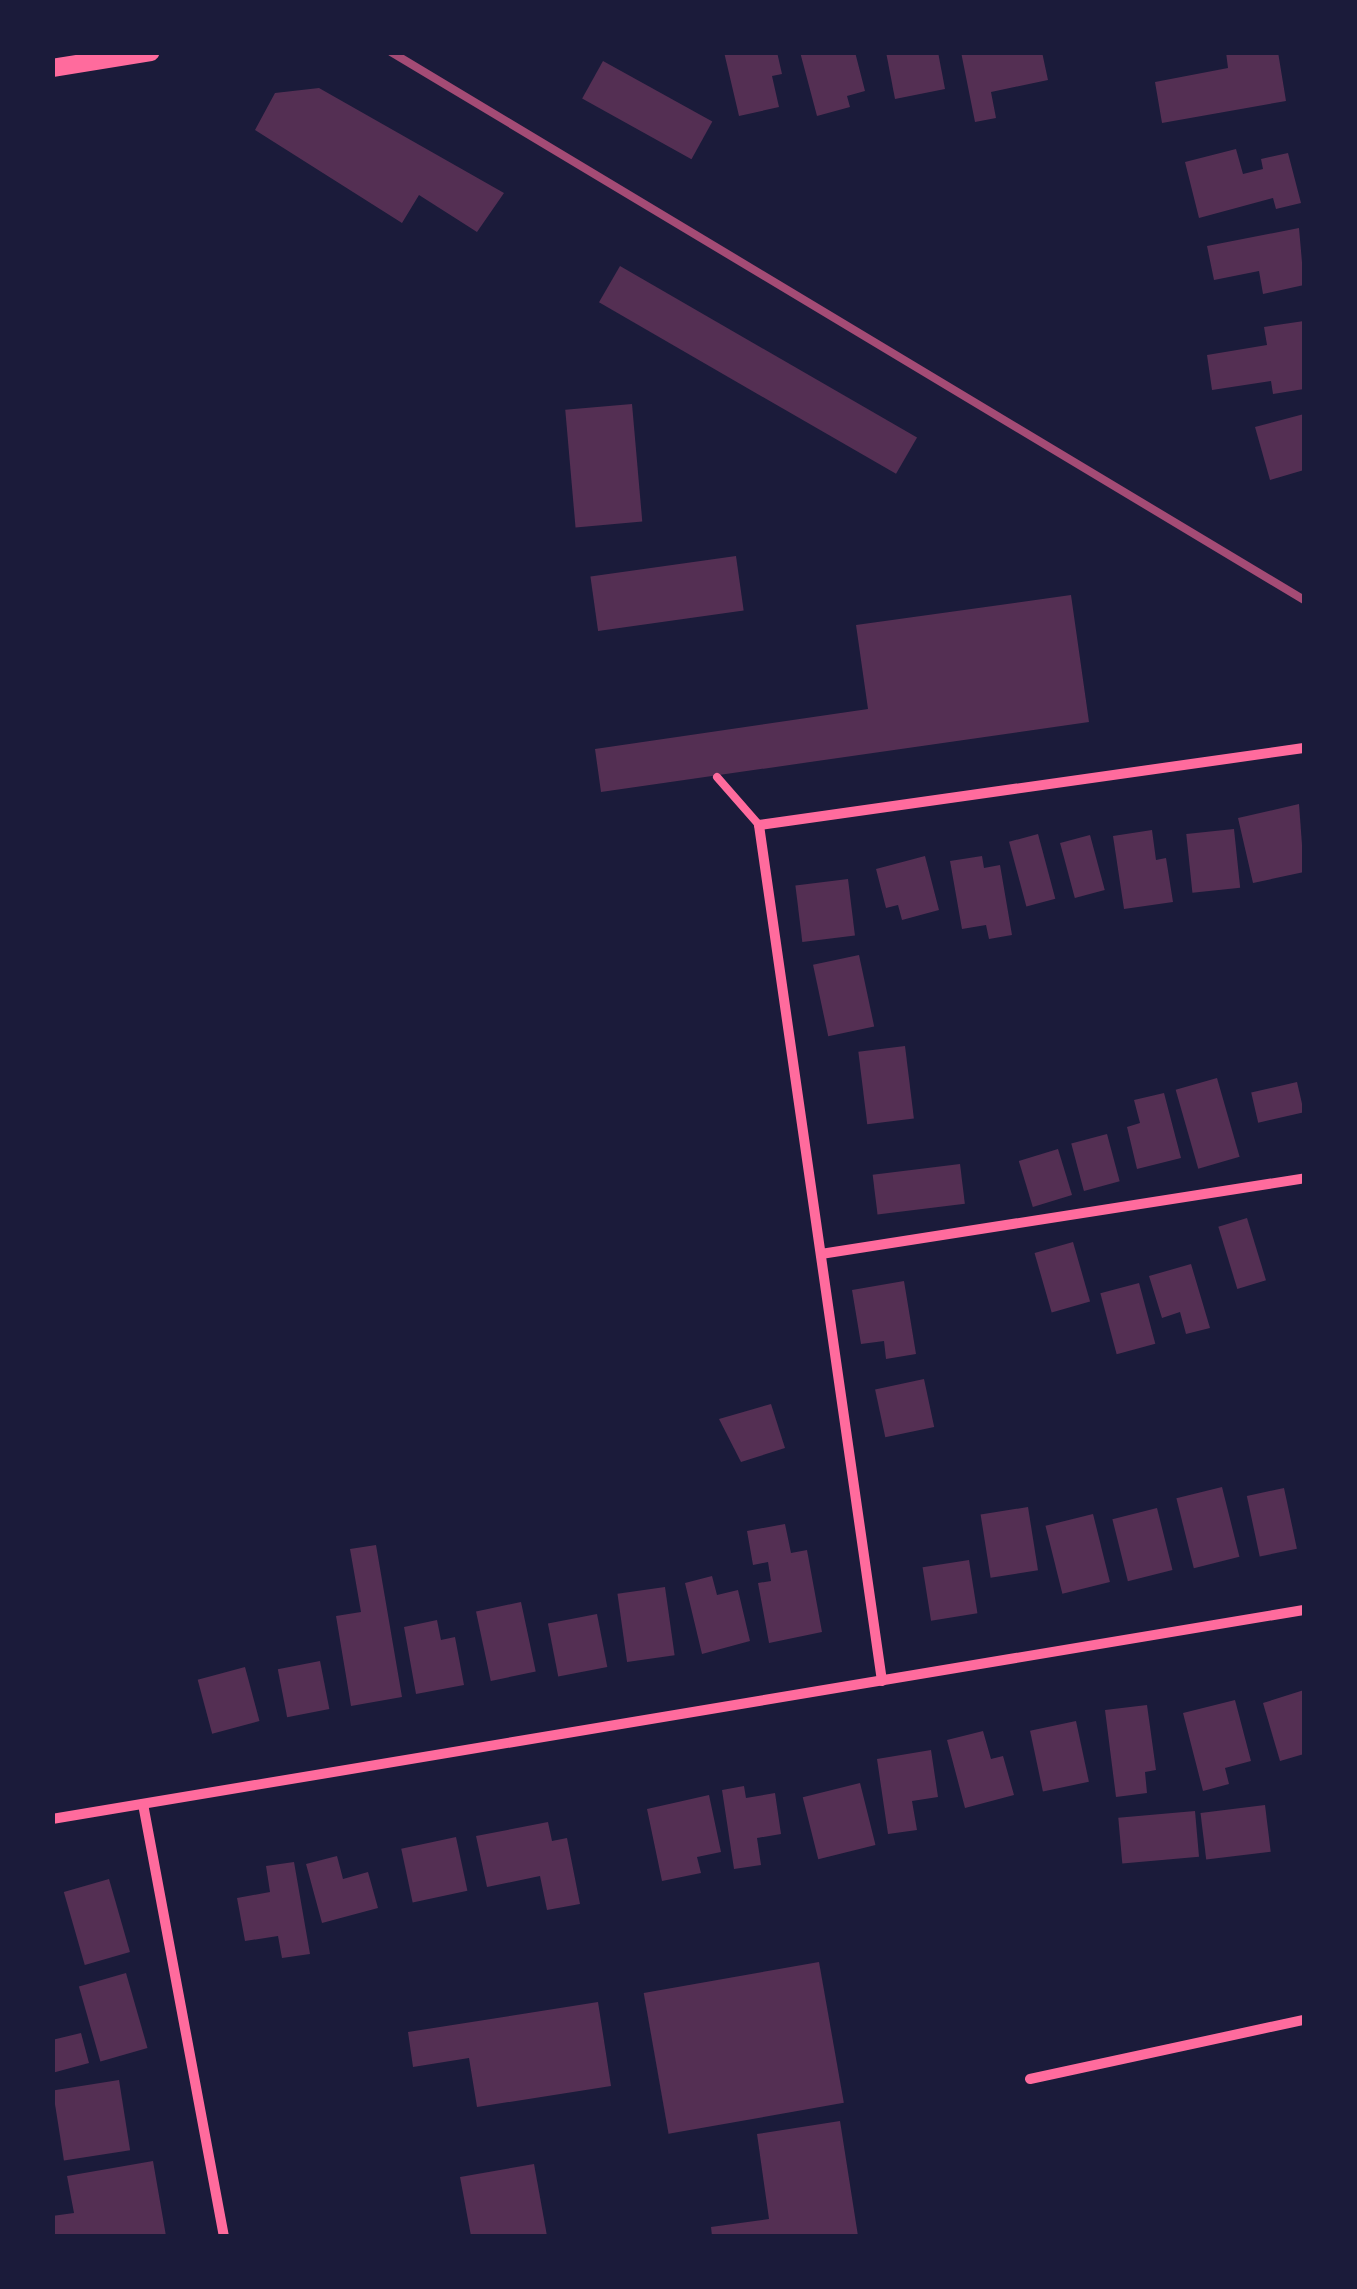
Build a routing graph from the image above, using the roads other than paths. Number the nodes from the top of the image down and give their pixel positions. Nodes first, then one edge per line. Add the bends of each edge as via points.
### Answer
1 (151, 52) edge
2 (52, 68) edge
3 (1304, 748) edge
4 (717, 777) dead end
5 (759, 826) junction
6 (1304, 1178) edge
7 (820, 1254) junction
8 (1304, 1610) edge
9 (882, 1682) junction
10 (143, 1804) junction
11 (52, 1819) edge
12 (1304, 2020) edge
13 (1030, 2078) dead end
14 (224, 2236) edge

1 - 2 street
3 - 5 street
4 - 5 lane
5 - 7 street
6 - 7 street
7 - 9 street
8 - 9 street
9 - 10 street
10 - 11 street
10 - 14 street
12 - 13 street

